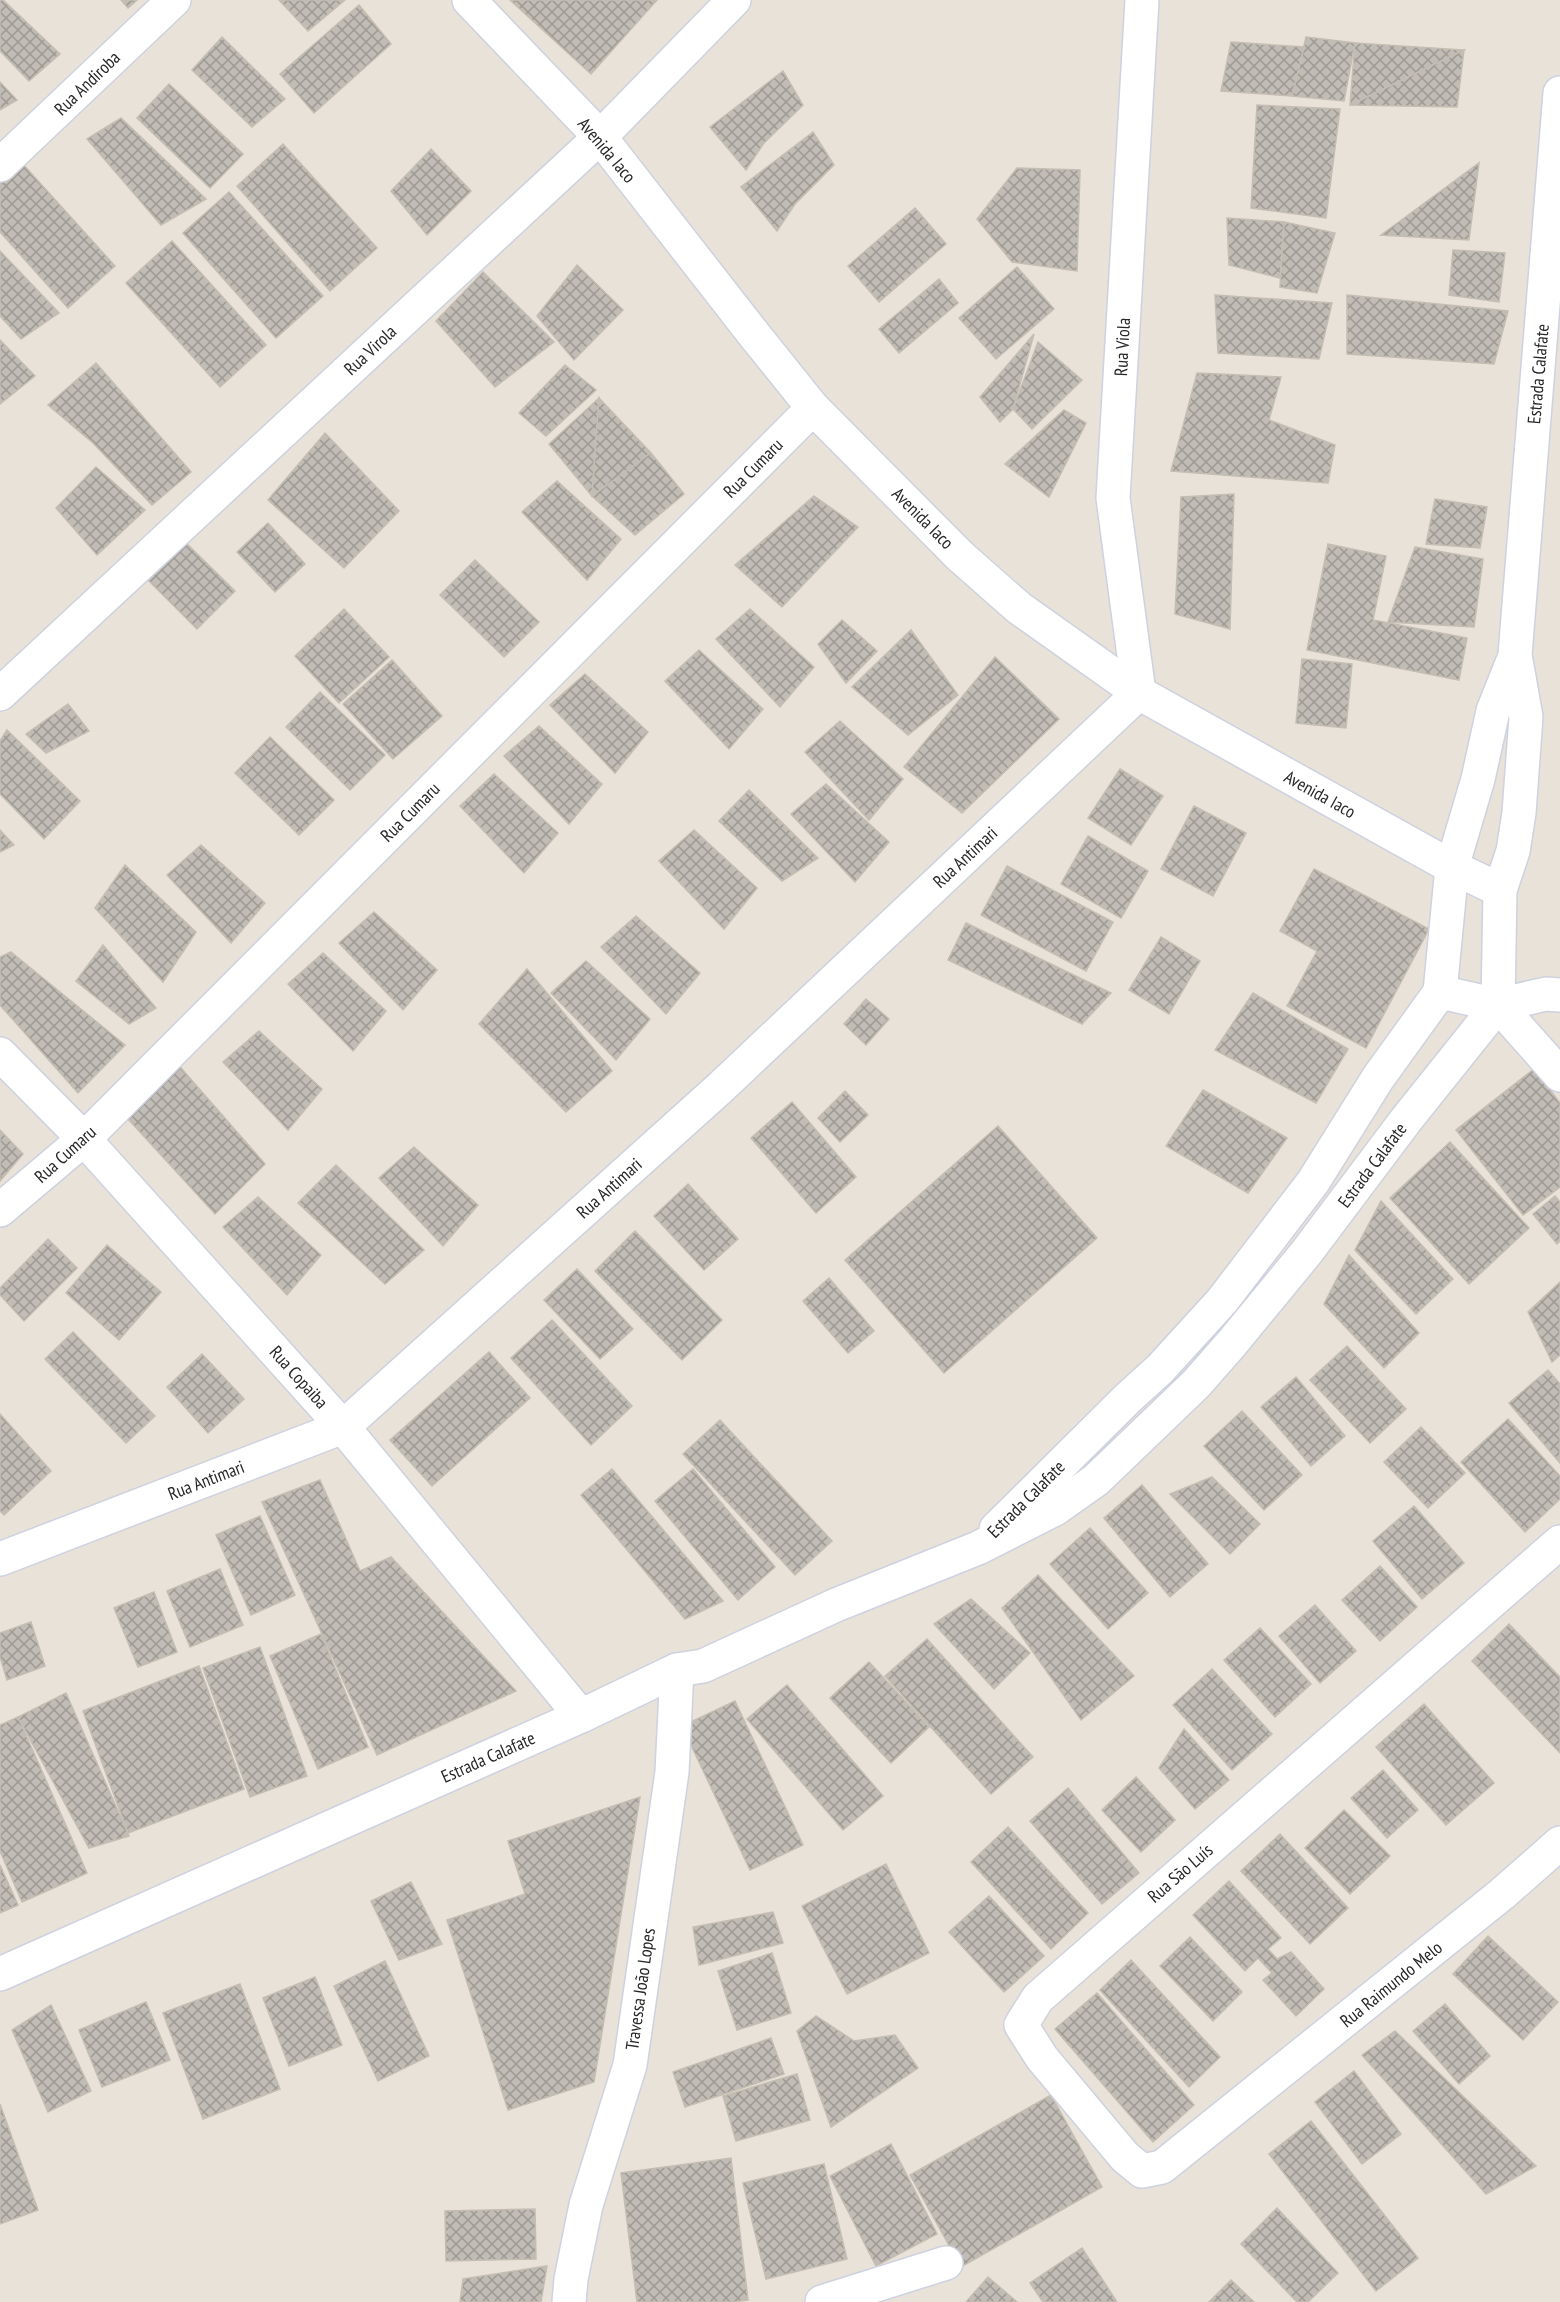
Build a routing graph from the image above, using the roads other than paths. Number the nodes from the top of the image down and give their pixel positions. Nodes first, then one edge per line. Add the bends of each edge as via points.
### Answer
1 (174, 0) edge
2 (468, 0) edge
3 (734, 0) edge
4 (1142, 0) edge
5 (1560, 93) edge
6 (600, 136) junction
7 (0, 165) edge
8 (813, 408) junction
9 (1515, 655) junction
10 (1139, 693) junction
11 (0, 694) edge
12 (1452, 867) junction
13 (1500, 890) junction
14 (1440, 992) junction
15 (1560, 995) edge
16 (1498, 1005) junction
17 (0, 1054) edge
18 (1560, 1075) edge
19 (84, 1139) junction
20 (0, 1210) edge
21 (344, 1427) junction
22 (1560, 1542) edge
23 (978, 1548) junction
24 (0, 1559) edge
25 (677, 1670) junction
26 (581, 1716) junction
27 (1560, 1843) edge
28 (0, 1974) edge
29 (1220, 2122) joint
30 (946, 2264) dead end
31 (569, 2302) edge
32 (822, 2302) edge

1 - 7 street, Rua Andiroba
2 - 6 street, Avenida Iaco
3 - 6 street, Rua Virola
4 - 10 street, Rua Viola via 1113,498
5 - 9 street, Estrada Calafate
6 - 8 street, Avenida Iaco
6 - 11 street, Rua Virola
8 - 10 street, Avenida Iaco via 960,556 1019,608
8 - 19 street, Rua Cumaru
9 - 12 street, Estrada Calafate via 1493,711
9 - 13 street, Estrada Calafate via 1526,717 1519,813 1513,851
10 - 12 street, Avenida Iaco
10 - 21 street, Rua Antimari via 720,1088
12 - 13 street, Avenida Iaco
12 - 14 street, Estrada Calafate
13 - 16 street, Estrada Calafate
14 - 16 street
14 - 23 street, Estrada Calafate via 1378,1078 1313,1182 1222,1301 1160,1370
15 - 16 street via 1546,994
16 - 18 street
16 - 23 street, Estrada Calafate via 1306,1252 1196,1384 1096,1480 1055,1509
17 - 19 street, Rua Copaiba
19 - 20 street, Rua Cumaru
19 - 21 street, Rua Copaiba
21 - 24 street, Rua Antimari
21 - 26 street, Rua Copaiba
22 - 29 street, Rua São Luís via 1053,1984 1038,1998 1021,2025 1042,2058 1125,2157 1142,2171 1162,2167
23 - 25 street, Estrada Calafate via 836,1605 703,1666
25 - 26 street, Estrada Calafate
25 - 31 street, Travessa João Lopes via 672,1772 630,2065 586,2205
26 - 28 street, Estrada Calafate
27 - 29 street, Rua Raimundo Melo
30 - 32 street

